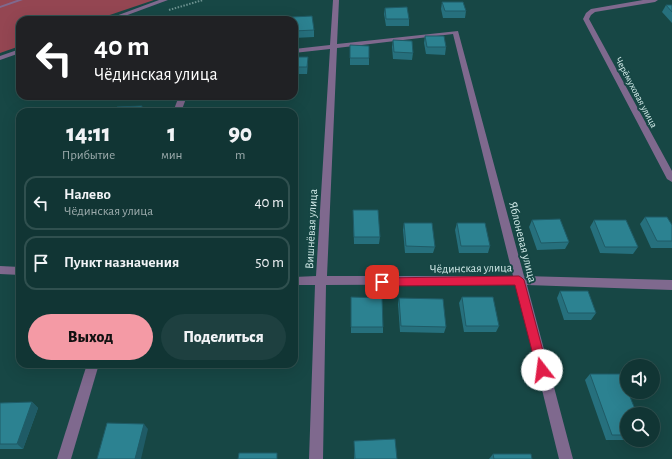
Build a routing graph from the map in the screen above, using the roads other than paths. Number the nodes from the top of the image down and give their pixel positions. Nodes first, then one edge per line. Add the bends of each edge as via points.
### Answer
1 (21, 0) edge
2 (165, 0) edge
3 (336, 0) edge
4 (655, 0) edge
5 (0, 7) edge
6 (119, 16) edge
7 (335, 46) junction
8 (298, 51) edge
9 (16, 52) edge
10 (0, 58) edge
11 (672, 179) edge
12 (0, 270) edge
13 (16, 271) edge
14 (519, 280) junction
15 (298, 282) edge
16 (321, 282) junction
17 (672, 285) edge
18 (92, 368) edge
19 (64, 459) edge
20 (316, 459) edge
21 (566, 459) edge

1 - 5 lane
2 - 6 street
3 - 7 street, Вишнёвая улица
4 - 11 street, Черёмуховая улица via 594,10 586,19
7 - 8 street
7 - 14 street, Яблоневая улица via 456,32
7 - 16 street, Вишнёвая улица
9 - 10 street
12 - 13 street
14 - 16 street, Чёдинская улица
14 - 17 street, Чёдинская улица
14 - 21 street, Яблоневая улица
15 - 16 street, Чёдинская улица
16 - 20 street, Вишнёвая улица
18 - 19 street

